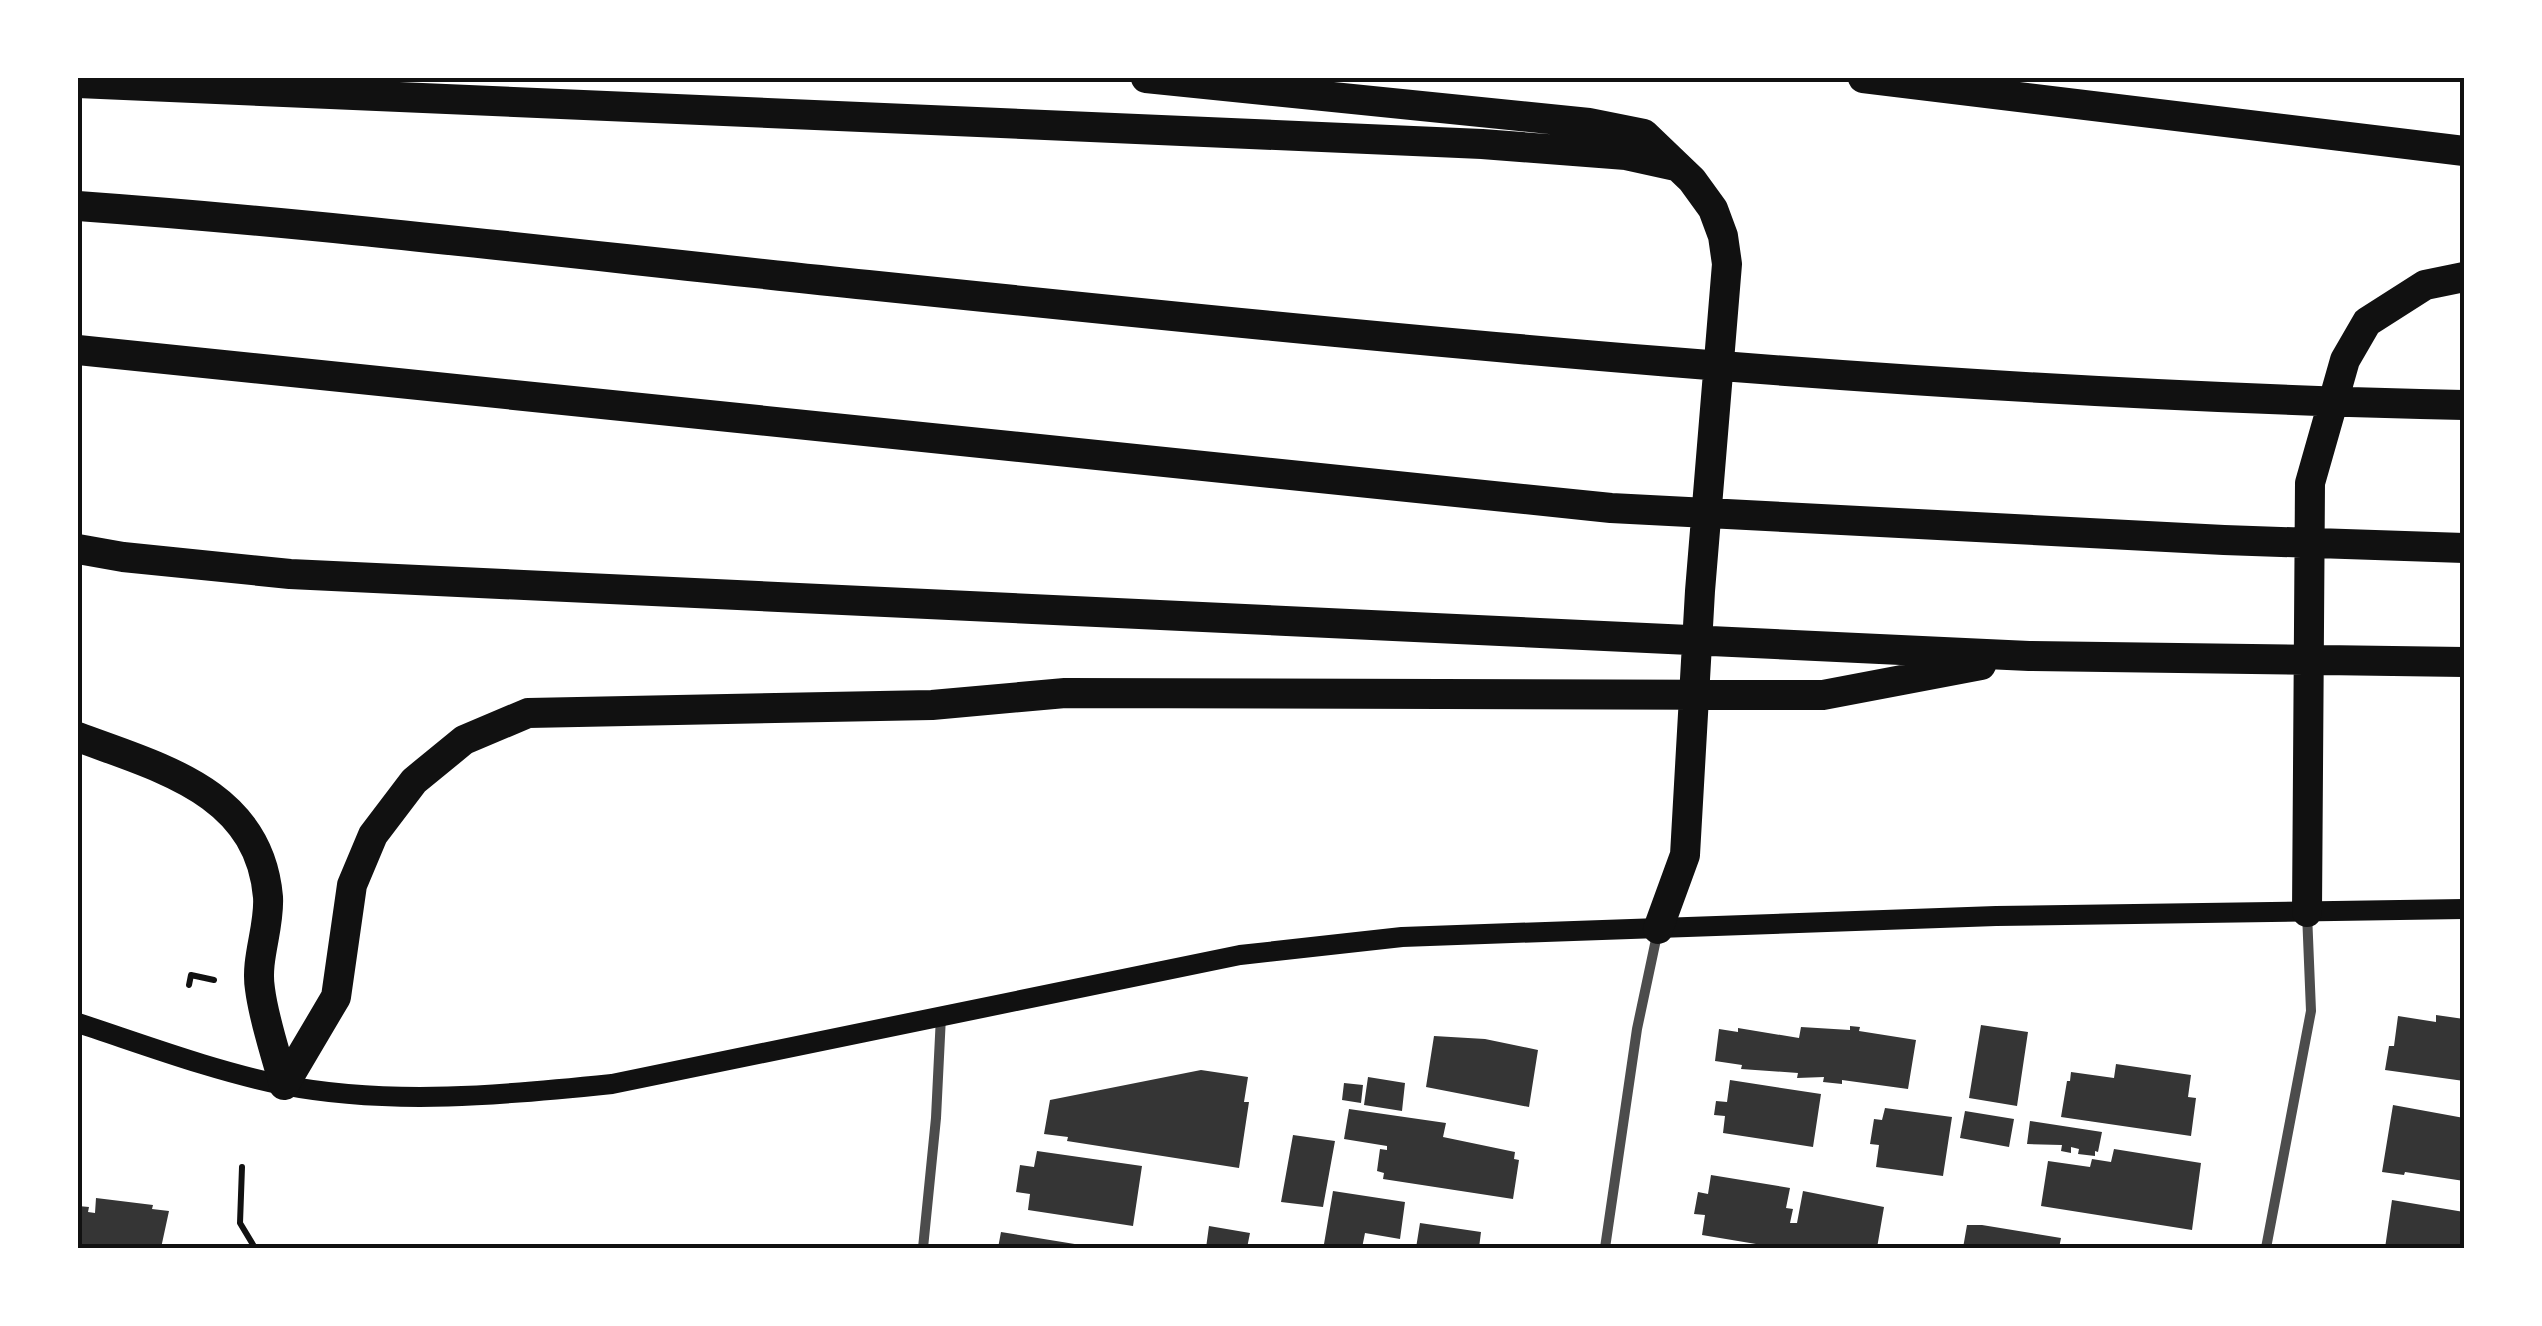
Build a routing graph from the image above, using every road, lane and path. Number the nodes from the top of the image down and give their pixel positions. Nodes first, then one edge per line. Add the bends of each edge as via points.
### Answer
1 (1146, 78) edge
2 (1863, 78) edge
3 (78, 83) edge
4 (2464, 151) edge
5 (1676, 166) junction
6 (78, 206) edge
7 (2464, 277) edge
8 (78, 350) edge
9 (2459, 405) edge
10 (2464, 548) edge
11 (78, 549) edge
12 (2029, 656) junction
13 (2464, 662) edge
14 (78, 738) edge
15 (2464, 908) edge
16 (2307, 912) junction
17 (1658, 929) junction
18 (214, 980) dead end
19 (189, 986) dead end
20 (941, 1016) junction
21 (78, 1023) edge
22 (284, 1085) junction
23 (242, 1167) dead end
24 (255, 1248) edge
25 (924, 1248) edge
26 (1605, 1248) edge
27 (2266, 1248) edge

1 - 5 highway via 1589,123 1644,134
2 - 4 highway
3 - 5 highway via 1482,144 1626,155
5 - 17 highway via 1713,209 1727,264 1685,855
6 - 9 highway via 1612,359 2210,398
7 - 16 highway via 2426,286 2367,322 2344,360 2310,483
8 - 10 highway via 1611,508
11 - 12 highway via 290,574
12 - 13 highway
12 - 22 highway via 1823,694 1065,693 894,706 528,713 464,740 414,781 373,835 352,885 336,998
14 - 22 highway via 194,782 236,817 257,846 268,899 259,986
15 - 16 main road
16 - 17 main road
16 - 27 street via 2311,1011
17 - 20 main road via 1402,937 1240,955
17 - 26 street
18 - 19 path via 191,976
20 - 22 main road via 612,1084 508,1095 401,1097
20 - 25 street
21 - 22 main road
23 - 24 path via 240,1223

